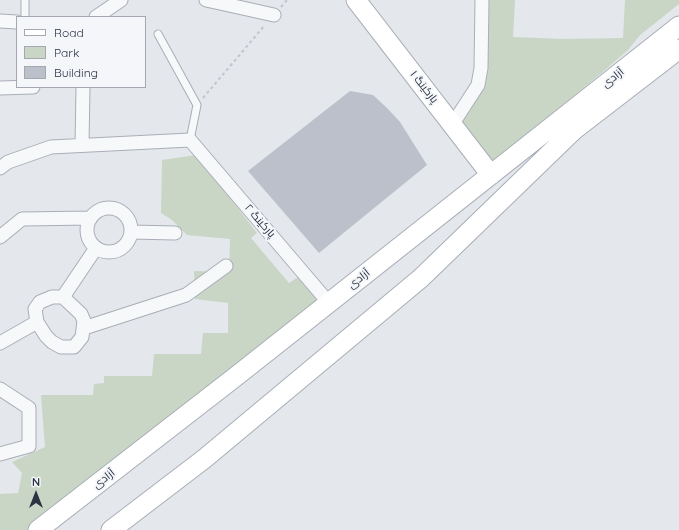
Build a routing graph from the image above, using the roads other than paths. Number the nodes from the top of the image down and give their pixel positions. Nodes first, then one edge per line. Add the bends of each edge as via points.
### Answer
1 (25, 0) edge
2 (121, 0) edge
3 (206, 0) edge
4 (356, 0) edge
5 (482, 0) edge
6 (274, 15) road end
7 (25, 16) edge
8 (97, 16) edge
9 (0, 21) edge
10 (16, 22) edge
11 (679, 26) edge
12 (158, 34) dead end
13 (679, 50) edge
14 (0, 88) edge
15 (16, 88) edge
16 (83, 88) edge
17 (452, 125) junction
18 (190, 140) junction
19 (82, 146) junction
20 (0, 168) edge
21 (491, 175) junction
22 (91, 218) junction
23 (131, 232) junction
24 (175, 233) dead end
25 (0, 237) edge
26 (96, 248) junction
27 (226, 266) dead end
28 (63, 297) junction
29 (329, 303) junction
30 (37, 322) junction
31 (84, 328) junction
32 (0, 343) edge
33 (0, 389) edge
34 (0, 454) edge
35 (38, 530) edge
36 (111, 530) edge

1 - 7 lane
2 - 8 street
3 - 6 street
4 - 17 main road, پارکینگ ۱
5 - 17 street via 481,68 478,85
9 - 10 street
11 - 21 main road, آزادی
12 - 18 lane via 197,105
13 - 36 main road, آزادی via 574,130 421,278 204,458
14 - 15 street
16 - 19 street
17 - 21 main road, پارکینگ ۱
18 - 19 street
18 - 29 street, پارکینگ ۲
19 - 20 street via 51,147 8,162
21 - 29 main road, آزادی
22 - 23 street via 102,209 116,209 128,218
22 - 25 street via 22,219
22 - 26 street via 88,239
23 - 24 street
23 - 26 street via 130,239 120,250 106,252
26 - 28 street
27 - 31 street via 186,295
28 - 30 street via 52,297 40,302 35,309
28 - 31 street via 81,314
29 - 35 main road, آزادی
30 - 31 street via 52,342 68,348 78,343
30 - 32 street
33 - 34 street via 29,408 29,446

